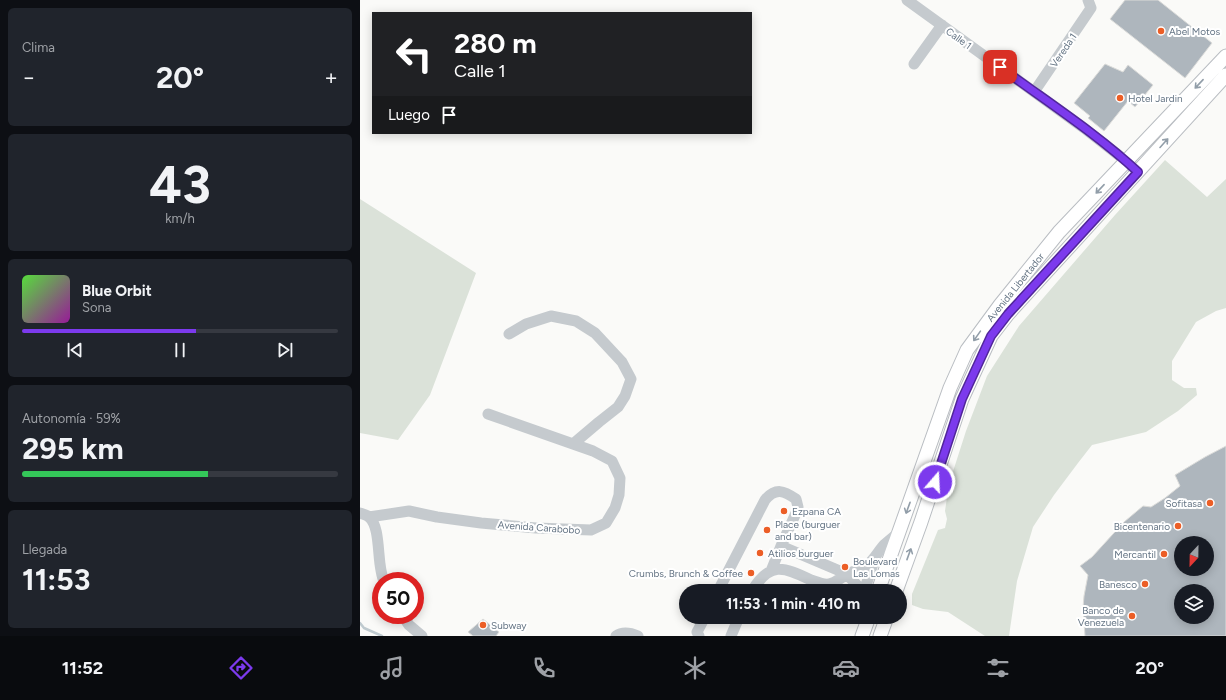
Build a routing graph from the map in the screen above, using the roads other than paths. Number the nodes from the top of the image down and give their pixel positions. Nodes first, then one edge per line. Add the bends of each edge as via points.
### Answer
1 (907, 0) edge
2 (1090, 4) edge
3 (942, 25) junction
4 (1226, 56) edge
5 (914, 64) dead end
6 (1226, 75) edge
7 (1034, 92) junction
8 (1126, 161) junction
9 (1138, 172) junction
10 (509, 334) dead end
11 (488, 414) dead end
12 (573, 444) junction
13 (364, 515) edge
14 (899, 532) junction
15 (781, 546) junction
16 (875, 558) junction
17 (771, 571) junction
18 (382, 572) edge
19 (847, 574) junction
20 (722, 584) edge
21 (756, 584) edge
22 (856, 584) edge
23 (866, 584) edge
24 (880, 584) edge
25 (898, 584) edge
26 (408, 624) edge
27 (702, 624) edge
28 (736, 624) edge
29 (866, 624) edge
30 (884, 624) edge
31 (422, 636) edge
32 (616, 636) edge
33 (638, 636) edge
34 (699, 636) edge
35 (731, 636) edge
36 (862, 636) edge
37 (880, 636) edge

1 - 3 street, Calle 1
2 - 7 street, Vereda 1
3 - 5 street
3 - 7 street, Calle 1
4 -> 8 main road, Avenida Libertador
9 -> 6 main road, Avenida Libertador
7 - 8 street, Calle 1
8 - 9 street, Calle 1
8 -> 14 main road, Avenida Libertador via 1059,232 967,350 950,388
25 -> 9 main road, Avenida Libertador via 962,399 991,336 1008,314
10 - 12 street via 526,324 551,316 576,320 596,333 622,362 632,379 618,407
11 - 12 street, Avenida Carabobo
12 - 13 street, Avenida Carabobo via 593,450 612,461 620,478 615,508 606,523 591,530 536,528 437,517 409,511
13 - 18 street via 375,528
14 - 16 street
14 - 24 main road, Avenida Libertador
15 - 17 street
15 - 19 street
15 - 20 street via 798,507 796,499 782,491 769,495 765,500
16 - 19 street via 865,567
16 - 23 street
17 - 19 street via 791,571 819,583 828,584
17 - 21 street
19 - 22 street
26 - 31 street
27 - 34 street
28 - 35 street
29 - 36 main road
30 - 37 main road
32 - 33 street via 620,633

